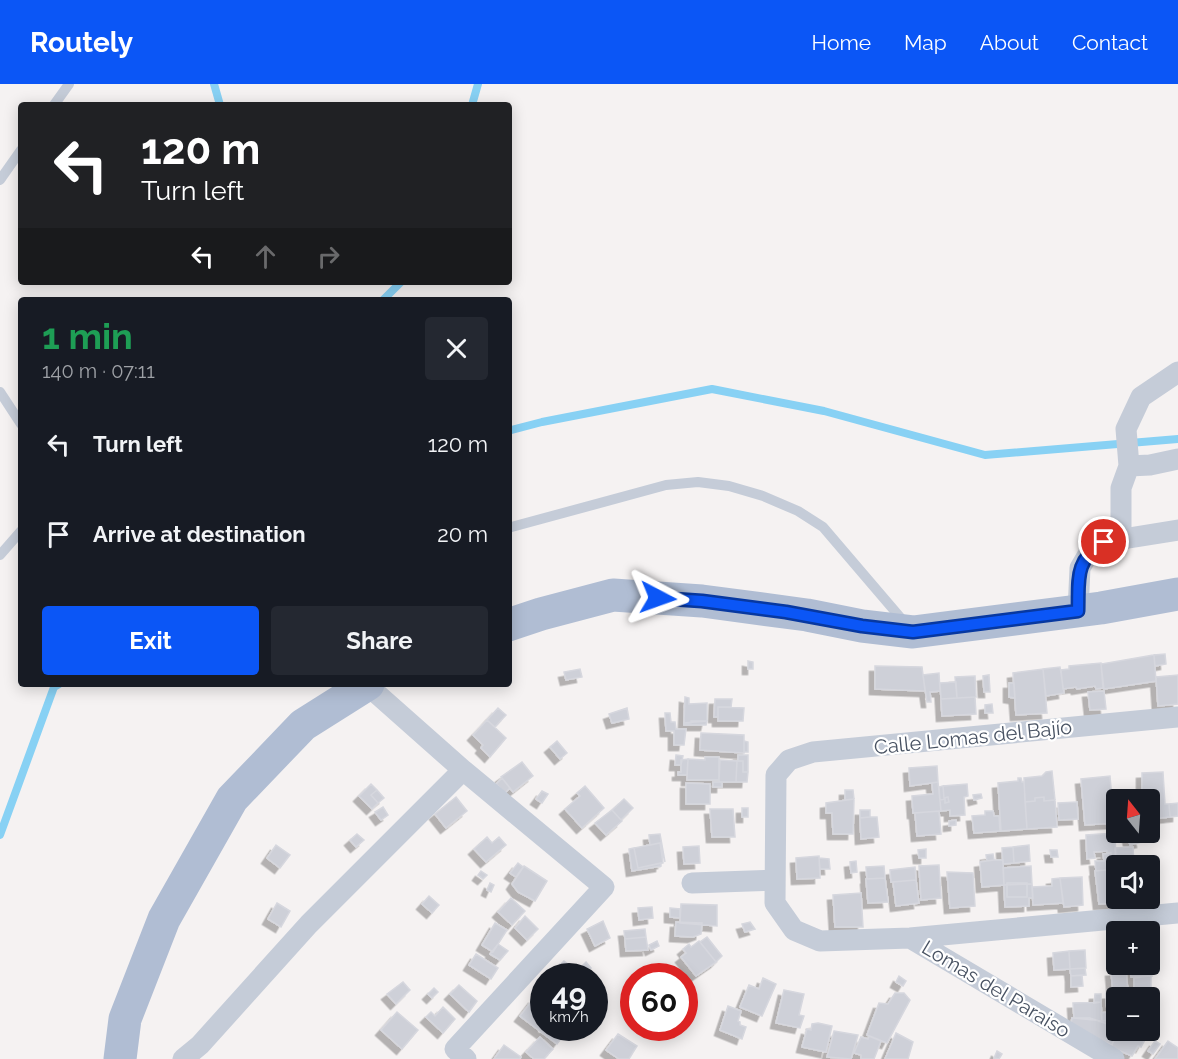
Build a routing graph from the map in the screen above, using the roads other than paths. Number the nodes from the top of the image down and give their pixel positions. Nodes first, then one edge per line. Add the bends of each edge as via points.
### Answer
1 (69, 84) edge
2 (56, 102) edge
3 (18, 154) edge
4 (0, 180) edge
5 (1178, 372) edge
6 (0, 392) edge
7 (18, 419) edge
8 (1178, 459) edge
9 (1129, 466) junction
10 (512, 527) edge
11 (1178, 530) edge
12 (18, 534) edge
13 (1121, 540) junction
14 (0, 555) edge
15 (1178, 594) edge
16 (1078, 611) junction
17 (512, 624) edge
18 (913, 632) junction
19 (362, 687) edge
20 (370, 687) edge
21 (1178, 717) edge
22 (463, 770) junction
23 (775, 880) junction
24 (692, 883) dead end
25 (1178, 913) edge
26 (910, 938) junction
27 (460, 1054) edge
28 (120, 1059) edge
29 (183, 1059) edge
30 (1114, 1059) edge

1 - 2 lane
3 - 4 lane
5 - 9 street via 1141,397 1126,429
6 - 7 lane
8 - 9 street
9 - 13 street via 1121,488
10 - 18 lane via 666,485 698,482 729,486 764,496 823,527
11 - 13 street
12 - 14 lane
13 - 16 street via 1104,542 1090,551 1080,568
15 - 16 main road
16 - 18 main road
17 - 18 main road via 614,595 702,601
19 - 28 main road via 303,725 232,799 164,919 125,1019
20 - 22 street
21 - 23 street, Calle Lomas del Bajío via 813,752 789,760 776,775
22 - 27 street via 604,887
22 - 29 street via 309,924
23 - 24 street
23 - 26 street via 775,903 794,930 820,941
25 - 26 street
26 - 30 street, Lomas del Paraiso

